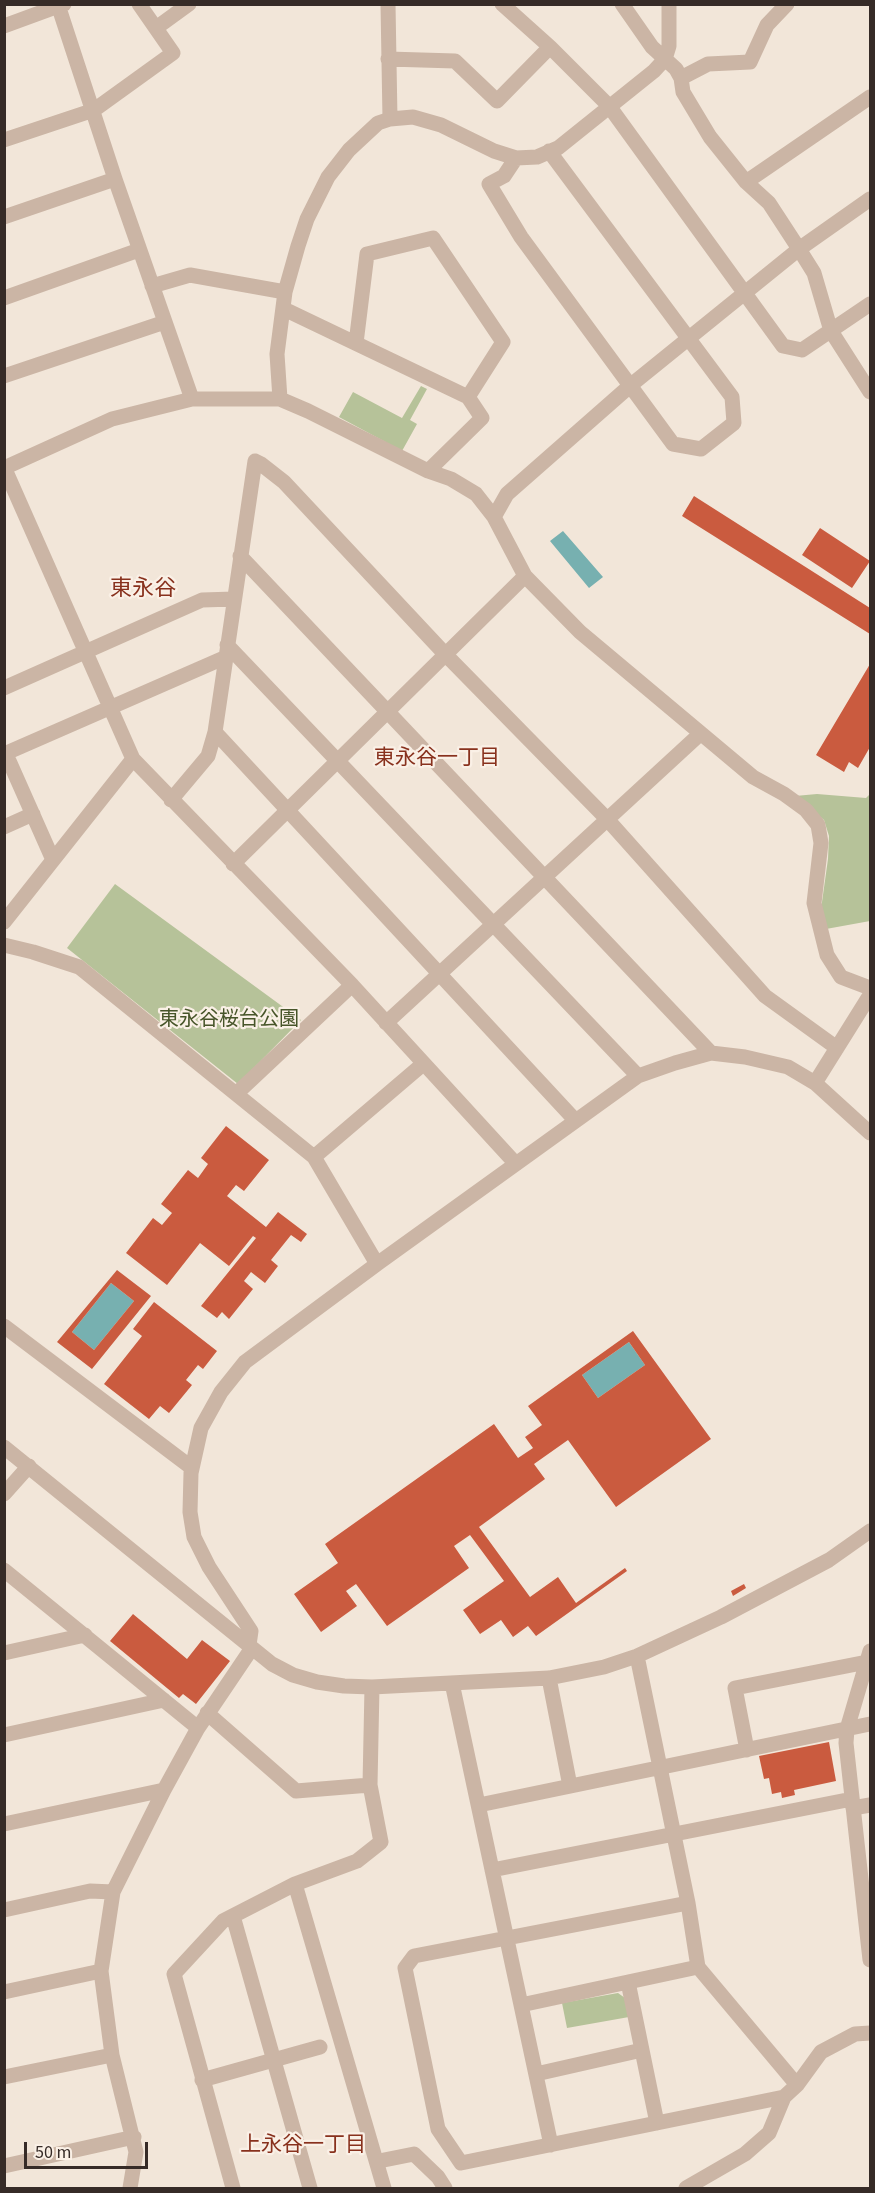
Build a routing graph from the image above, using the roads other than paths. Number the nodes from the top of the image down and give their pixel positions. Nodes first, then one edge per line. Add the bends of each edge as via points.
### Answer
1 (140, 4) edge
2 (189, 4) edge
3 (388, 4) edge
4 (502, 4) edge
5 (622, 4) edge
6 (669, 4) edge
7 (787, 4) edge
8 (61, 6) edge
9 (4, 26) edge
10 (156, 28) junction
11 (550, 47) junction
12 (388, 59) junction
13 (665, 59) junction
14 (681, 78) junction
15 (870, 97) edge
16 (609, 106) junction
17 (94, 110) junction
18 (390, 119) junction
19 (4, 140) edge
20 (549, 151) junction
21 (516, 159) junction
22 (115, 179) junction
23 (746, 182) junction
24 (870, 200) edge
25 (4, 217) edge
26 (799, 249) junction
27 (139, 250) junction
28 (152, 286) junction
29 (285, 292) junction
30 (744, 294) junction
31 (4, 298) edge
32 (870, 304) edge
33 (284, 309) junction
34 (165, 322) junction
35 (831, 330) junction
36 (688, 338) junction
37 (356, 343) junction
38 (4, 376) edge
39 (631, 385) junction
40 (870, 392) edge
41 (468, 397) junction
42 (192, 399) junction
43 (280, 399) junction
44 (5, 468) edge
45 (428, 471) junction
46 (494, 517) junction
47 (240, 556) junction
48 (525, 576) junction
49 (234, 599) junction
50 (85, 651) junction
51 (226, 651) junction
52 (445, 654) junction
53 (4, 688) edge
54 (111, 706) junction
55 (387, 711) junction
56 (215, 732) junction
57 (700, 734) junction
58 (5, 754) edge
59 (133, 759) junction
60 (338, 761) junction
61 (171, 800) junction
62 (288, 810) junction
63 (33, 814) junction
64 (607, 819) junction
65 (4, 827) edge
66 (53, 861) junction
67 (233, 864) junction
68 (544, 877) junction
69 (4, 922) edge
70 (493, 924) junction
71 (4, 945) edge
72 (439, 973) junction
73 (352, 985) junction
74 (870, 988) edge
75 (870, 995) edge
76 (386, 1023) junction
77 (837, 1048) junction
78 (711, 1053) junction
79 (423, 1064) junction
80 (638, 1076) junction
81 (815, 1083) junction
82 (237, 1093) junction
83 (575, 1120) junction
84 (870, 1133) edge
85 (314, 1157) junction
86 (516, 1164) junction
87 (377, 1264) junction
88 (4, 1326) edge
89 (4, 1447) edge
90 (29, 1466) junction
91 (192, 1468) junction
92 (4, 1494) edge
93 (870, 1531) edge
94 (4, 1570) edge
95 (85, 1635) junction
96 (251, 1647) junction
97 (4, 1653) edge
98 (638, 1656) junction
99 (869, 1656) edge
100 (549, 1678) junction
101 (452, 1683) junction
102 (372, 1687) junction
103 (164, 1700) junction
104 (207, 1713) junction
105 (870, 1724) edge
106 (198, 1728) junction
107 (847, 1729) junction
108 (4, 1735) edge
109 (747, 1749) junction
110 (660, 1768) junction
111 (370, 1785) junction
112 (570, 1786) junction
113 (164, 1790) junction
114 (853, 1804) junction
115 (478, 1805) junction
116 (870, 1805) edge
117 (4, 1824) edge
118 (674, 1834) junction
119 (492, 1870) junction
120 (295, 1884) junction
121 (113, 1892) junction
122 (867, 1892) edge
123 (688, 1903) junction
124 (4, 1910) edge
125 (233, 1916) junction
126 (507, 1938) junction
127 (870, 1960) edge
128 (698, 1967) junction
129 (101, 1971) junction
130 (628, 1982) junction
131 (4, 1992) edge
132 (521, 2005) junction
133 (870, 2033) edge
134 (320, 2047) dead end
135 (642, 2050) junction
136 (112, 2055) junction
137 (274, 2059) junction
138 (536, 2074) junction
139 (4, 2077) edge
140 (202, 2080) junction
141 (797, 2085) junction
142 (784, 2097) junction
143 (657, 2123) junction
144 (134, 2137) junction
145 (551, 2145) junction
146 (380, 2161) junction
147 (4, 2166) edge
148 (130, 2188) edge
149 (233, 2188) edge
150 (310, 2188) edge
151 (384, 2188) edge
152 (445, 2188) edge
153 (686, 2188) edge

1 - 10 street
2 - 10 street
3 - 12 street
4 - 11 street
5 - 13 street
6 - 13 street via 669,46
7 - 14 street via 767,25 750,62 708,64
8 - 9 street
8 - 17 street
10 - 17 street via 173,52
11 - 12 street via 497,101 455,61
11 - 16 street
12 - 18 street
13 - 14 street
13 - 16 street
14 - 23 street via 683,92 710,137
15 - 23 street
16 - 20 street
16 - 30 street
17 - 19 street
17 - 22 street
18 - 21 street via 413,117 441,125
18 - 29 street via 378,123 349,150 328,177 307,219
20 - 21 street via 537,157
20 - 36 street
21 - 39 street via 504,176 489,184 521,237
22 - 25 street
22 - 27 street
23 - 26 street via 769,203
24 - 26 street
26 - 30 street
26 - 35 street via 814,273
27 - 28 street
27 - 31 street
28 - 29 street via 190,274
28 - 34 street
29 - 33 street
30 - 35 street via 783,346 802,350
30 - 36 street
32 - 35 street
33 - 37 street
33 - 43 street via 277,354
34 - 38 street
34 - 42 street
35 - 40 street
36 - 39 street
36 - 39 street via 732,397 734,423 701,449 673,444
37 - 41 street
37 - 41 street via 367,254 434,237 503,342
39 - 46 street via 507,494
41 - 45 street via 482,418
42 - 43 street
42 - 44 street via 112,419
43 - 45 street
44 - 50 street
45 - 46 street via 476,494
46 - 48 street
47 - 49 street
47 - 52 street via 255,461 284,482
47 - 55 street
48 - 52 street
48 - 57 street via 580,632
49 - 50 street via 202,600
49 - 51 street
50 - 53 street
50 - 54 street
51 - 54 street
51 - 56 street
51 - 60 street
52 - 55 street
52 - 64 street
54 - 58 street
54 - 59 street
55 - 60 street
55 - 68 street
56 - 61 street via 208,756
56 - 62 street
57 - 64 street
57 - 74 street via 753,777 806,810 818,825 821,843 814,903 827,955 841,977
58 - 63 street
59 - 61 street
59 - 66 street
60 - 62 street
60 - 70 street
61 - 67 street
62 - 67 street
62 - 72 street
63 - 65 street
63 - 66 street
64 - 68 street
64 - 77 street via 765,996
66 - 69 street
67 - 73 street
68 - 70 street
68 - 78 street
70 - 72 street
70 - 80 street
71 - 82 street via 79,967
72 - 76 street
72 - 83 street
73 - 76 street
73 - 82 street
75 - 77 street
76 - 79 street
77 - 81 street
78 - 80 street
78 - 81 street via 788,1067
79 - 85 street
79 - 86 street
80 - 83 street
81 - 84 street
82 - 85 street
83 - 86 street
85 - 87 street
86 - 87 street
87 - 91 street via 245,1362 221,1392 201,1428
88 - 91 street
89 - 90 street
90 - 92 street
90 - 96 street
91 - 96 street via 190,1512 194,1537 208,1567 250,1632
93 - 98 street via 829,1560
94 - 95 street
95 - 97 street
95 - 103 street
96 - 102 street via 293,1675 335,1685
96 - 104 street
98 - 100 street via 586,1672
98 - 110 street
99 - 107 street
99 - 109 street via 735,1688
100 - 101 street
100 - 112 street
101 - 102 street
101 - 115 street
102 - 111 street
103 - 106 street
103 - 108 street
104 - 106 street
104 - 111 street via 296,1791
105 - 107 street
106 - 113 street
107 - 109 street
107 - 114 street
109 - 110 street
110 - 112 street
110 - 118 street
111 - 120 street via 381,1842 357,1861
112 - 115 street
113 - 117 street
113 - 121 street
114 - 116 street
114 - 118 street
114 - 122 street
115 - 119 street
118 - 119 street
118 - 123 street
119 - 126 street
120 - 125 street
120 - 146 street
121 - 124 street via 90,1891
121 - 129 street
122 - 127 street
123 - 126 street
123 - 128 street
125 - 137 street
125 - 140 street via 222,1921 174,1974
126 - 132 street
126 - 145 street via 414,1956 405,1968 438,2129 461,2163
128 - 130 street
128 - 141 street
129 - 131 street
129 - 136 street
130 - 132 street
130 - 135 street
132 - 138 street
133 - 141 street via 855,2034 821,2052
134 - 137 street
135 - 138 street
135 - 143 street
136 - 139 street
136 - 144 street
137 - 140 street
137 - 150 street
138 - 145 street
140 - 149 street
141 - 142 street
142 - 143 street
142 - 153 street via 769,2133 745,2154
143 - 145 street
144 - 147 street
144 - 148 street via 136,2152
146 - 151 street
146 - 152 street via 414,2154

